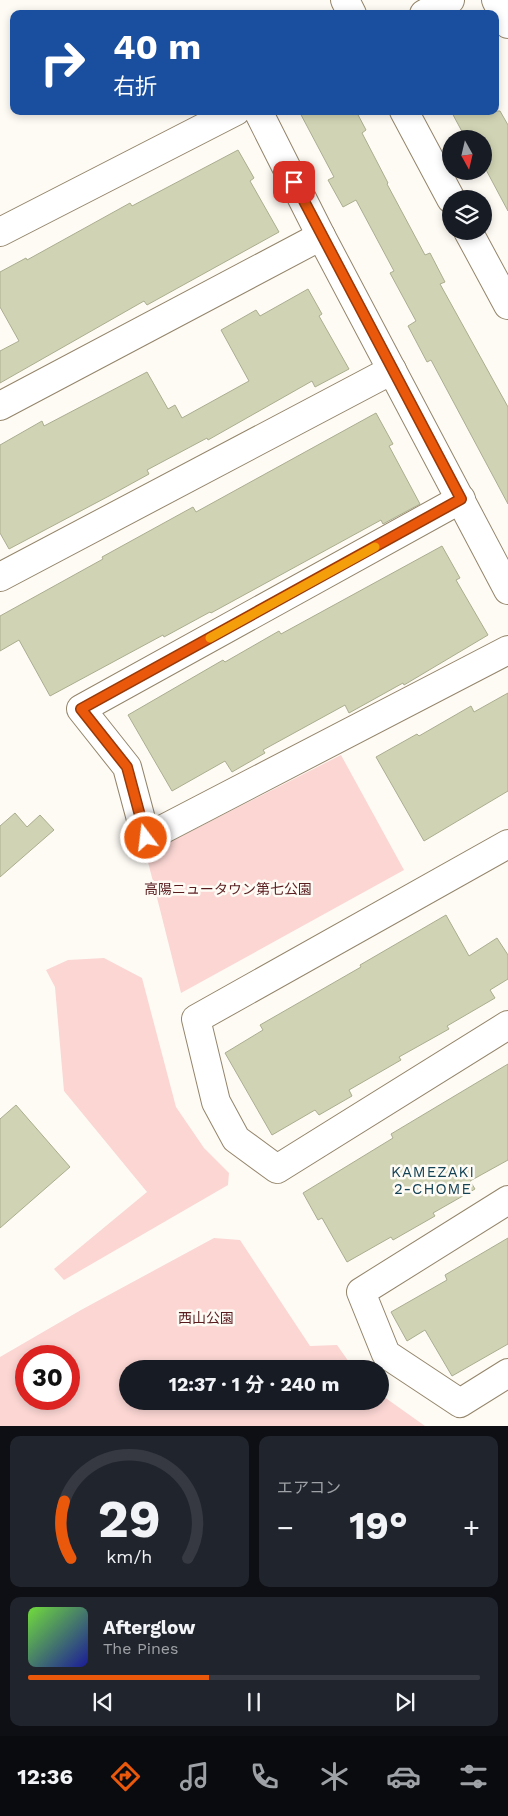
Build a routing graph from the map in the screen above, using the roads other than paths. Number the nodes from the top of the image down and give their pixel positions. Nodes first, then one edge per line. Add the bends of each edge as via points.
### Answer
1 (450, 0) edge
2 (496, 0) edge
3 (431, 10) edge
4 (508, 24) edge
5 (228, 115) edge
6 (260, 115) edge
7 (406, 115) edge
8 (446, 190) edge
9 (0, 232) edge
10 (321, 236) junction
11 (473, 240) edge
12 (508, 305) edge
13 (392, 370) junction
14 (0, 406) edge
15 (461, 499) junction
16 (0, 578) edge
17 (508, 590) edge
18 (508, 650) edge
19 (508, 844) edge
20 (508, 1026) edge
21 (508, 1200) edge
22 (508, 1373) edge

1 - 3 street
2 - 4 street
5 - 9 street
6 - 10 street
7 - 8 street
10 - 13 street
10 - 14 street
11 - 12 street
13 - 15 street
13 - 16 street
15 - 17 street
15 - 18 street via 81,709 127,767 146,838
19 - 20 street via 196,1019 216,1102 236,1139 277,1169
21 - 22 street via 361,1292 386,1354 460,1403

